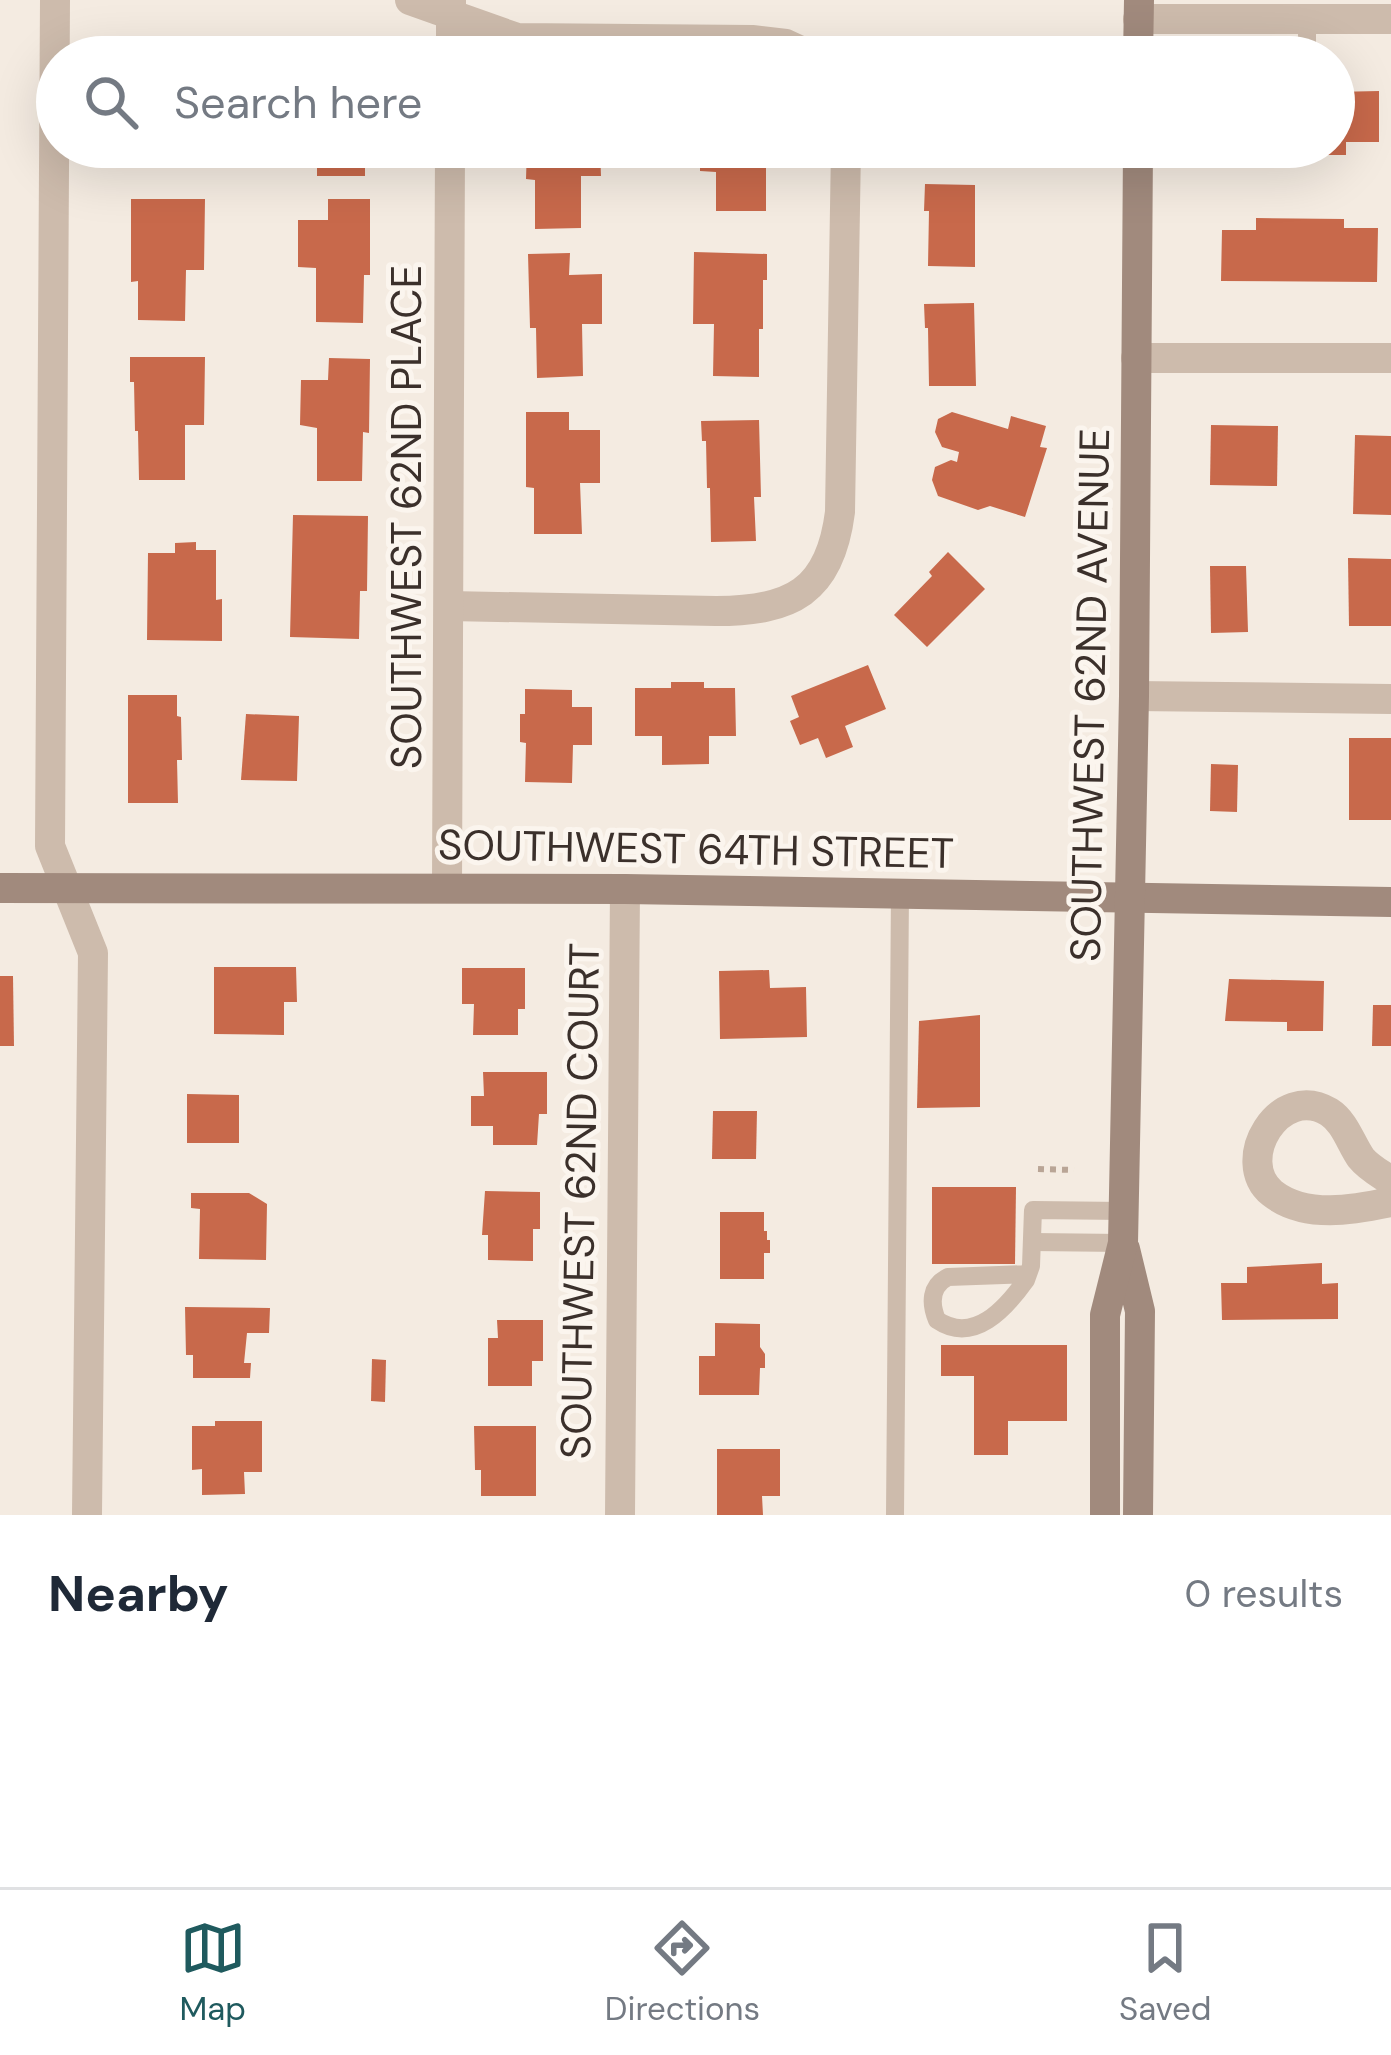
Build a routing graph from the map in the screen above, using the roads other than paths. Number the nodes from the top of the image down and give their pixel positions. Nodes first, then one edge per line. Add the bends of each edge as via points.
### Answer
1 (55, 0) edge
2 (410, 0) edge
3 (451, 6) edge
4 (1138, 10) edge
5 (1307, 19) junction
6 (1391, 19) edge
7 (55, 36) edge
8 (513, 36) edge
9 (1307, 36) edge
10 (54, 168) edge
11 (450, 168) edge
12 (846, 168) edge
13 (1138, 168) edge
14 (1136, 358) junction
15 (1391, 358) edge
16 (449, 605) junction
17 (1134, 696) junction
18 (1391, 699) edge
19 (0, 888) edge
20 (68, 888) junction
21 (447, 888) junction
22 (625, 889) junction
23 (900, 892) junction
24 (1130, 897) junction
25 (1391, 902) edge
26 (1391, 1181) edge
27 (1391, 1202) edge
28 (1124, 1210) junction
29 (1032, 1243) junction
30 (1123, 1243) junction
31 (1028, 1274) junction
32 (87, 1515) edge
33 (620, 1515) edge
34 (895, 1515) edge
35 (1105, 1515) edge
36 (1138, 1515) edge

1 - 7 street
2 - 3 street
3 - 8 street
4 - 5 street
5 - 6 street
5 - 9 lane
10 - 20 street via 50,846
11 - 16 street, SOUTHWEST 62ND PLACE
12 - 16 street via 840,512 829,558 808,586 774,607 735,611
13 - 14 street, SOUTHWEST 62ND AVENUE
14 - 15 street
14 - 17 street, SOUTHWEST 62ND AVENUE
16 - 21 street, SOUTHWEST 62ND PLACE
17 - 18 street
17 - 24 street, SOUTHWEST 62ND AVENUE
19 - 20 street, SOUTHWEST 64TH STREET
20 - 21 street, SOUTHWEST 64TH STREET
20 - 32 street via 93,952
21 - 22 street, SOUTHWEST 64TH STREET
22 - 23 street, SOUTHWEST 64TH STREET
22 - 33 street, SOUTHWEST 62ND COURT
23 - 24 street, SOUTHWEST 64TH STREET
23 - 34 lane
24 - 25 street, SOUTHWEST 64TH STREET
24 - 28 street, SOUTHWEST 62ND AVENUE
26 - 27 street via 1360,1156 1338,1120 1316,1107 1283,1111 1263,1136 1263,1181 1291,1202 1350,1210
28 - 29 lane via 1033,1210
28 - 30 street, SOUTHWEST 62ND AVENUE
29 - 30 lane
29 - 31 lane
30 - 35 street, SOUTHWEST 62ND AVENUE via 1106,1315
30 - 36 street, SOUTHWEST 62ND AVENUE via 1140,1311
31 - 31 lane via 940,1281 937,1320 984,1323

